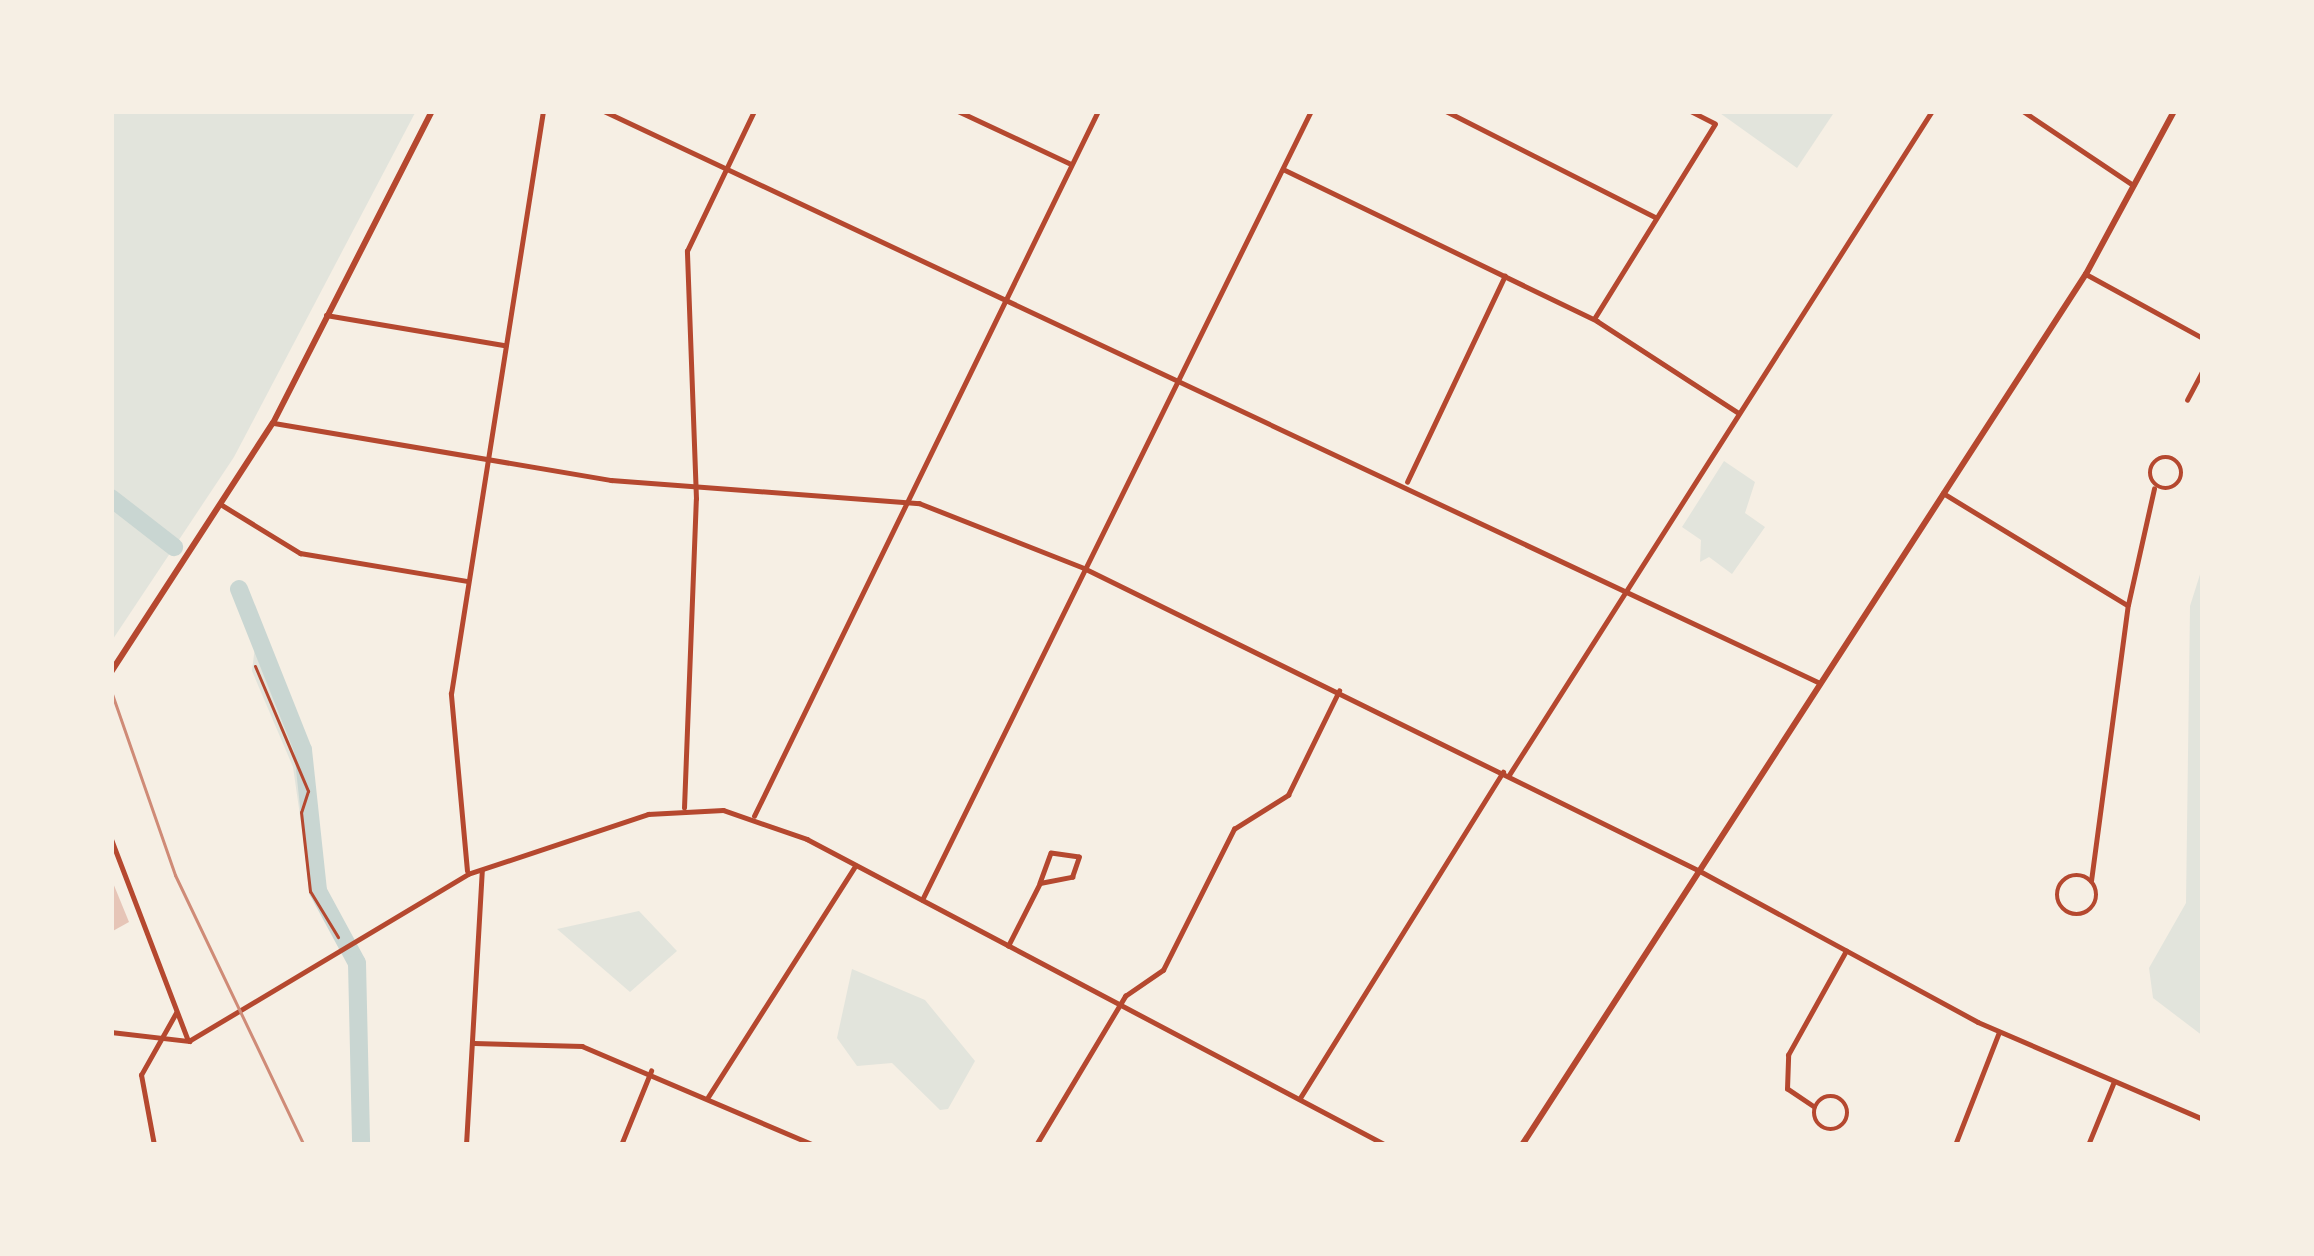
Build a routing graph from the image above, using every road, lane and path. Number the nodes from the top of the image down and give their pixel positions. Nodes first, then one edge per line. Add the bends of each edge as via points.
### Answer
1 (431, 111) edge
2 (543, 111) edge
3 (604, 111) edge
4 (754, 111) edge
5 (958, 111) edge
6 (1098, 111) edge
7 (1311, 111) edge
8 (1446, 111) edge
9 (1689, 111) edge
10 (1932, 111) edge
11 (2023, 111) edge
12 (2174, 111) edge
13 (1072, 164) junction
14 (728, 166) junction
15 (1283, 169) junction
16 (2134, 186) junction
17 (1656, 218) junction
18 (2086, 274) junction
19 (1505, 276) junction
20 (1007, 296) junction
21 (326, 315) junction
22 (1594, 319) junction
23 (2203, 338) edge
24 (505, 345) junction
25 (2203, 370) edge
26 (1181, 377) junction
27 (2187, 400) dead end
28 (1738, 412) junction
29 (273, 423) junction
30 (487, 461) junction
31 (1406, 484) junction
32 (696, 487) junction
33 (2154, 489) junction
34 (1943, 493) junction
35 (906, 502) junction
36 (222, 506) junction
37 (1084, 568) junction
38 (467, 581) junction
39 (1626, 590) junction
40 (2128, 605) junction
41 (255, 666) dead end
42 (111, 672) edge
43 (1821, 683) junction
44 (1339, 691) junction
45 (1506, 774) junction
46 (684, 808) junction
47 (754, 816) junction
48 (111, 838) edge
49 (855, 866) junction
50 (482, 871) junction
51 (1700, 871) junction
52 (468, 874) junction
53 (2091, 881) junction
54 (1040, 884) junction
55 (922, 900) junction
56 (338, 937) dead end
57 (1008, 946) junction
58 (1846, 951) junction
59 (1120, 1004) junction
60 (176, 1008) junction
61 (111, 1032) edge
62 (2000, 1032) junction
63 (189, 1041) junction
64 (159, 1042) junction
65 (474, 1042) junction
66 (651, 1071) junction
67 (2113, 1082) junction
68 (708, 1097) junction
69 (1300, 1097) junction
70 (1814, 1107) junction
71 (2203, 1119) edge
72 (154, 1145) edge
73 (466, 1145) edge
74 (621, 1145) edge
75 (814, 1145) edge
76 (1036, 1145) edge
77 (1386, 1145) edge
78 (1522, 1145) edge
79 (1955, 1145) edge
80 (2088, 1145) edge

1 - 21 street
2 - 24 street
3 - 14 street
4 - 14 street
5 - 13 street
6 - 13 street
7 - 15 street
8 - 17 street
9 - 17 street via 1715,124
10 - 28 street
11 - 16 street
12 - 16 street
13 - 20 street
14 - 20 street
14 - 32 street via 687,250
15 - 19 street
15 - 26 street
16 - 18 street
17 - 22 street
18 - 23 street
18 - 34 street
19 - 22 street
19 - 31 street
20 - 26 street
20 - 35 street
21 - 24 street
21 - 29 street
22 - 28 street
24 - 30 street
25 - 27 street
26 - 31 street
26 - 37 street
28 - 39 street
29 - 30 street
29 - 36 street
30 - 32 street
30 - 38 street
31 - 39 street
32 - 35 street
32 - 46 street
33 - 33 street via 2179,482 2175,460 2154,462
33 - 40 street
34 - 40 street
34 - 43 street
35 - 37 street
35 - 47 street
36 - 38 street via 296,552
36 - 42 street
37 - 44 street
37 - 55 street
38 - 52 street via 452,694
39 - 43 street
39 - 45 street
40 - 53 street
41 - 56 path via 308,791 301,812 310,891
43 - 51 street
44 - 45 street
44 - 59 street via 1288,795 1234,830 1163,970
45 - 51 street
45 - 69 street
46 - 47 street
46 - 50 street
47 - 49 street
48 - 60 street
49 - 55 street
49 - 68 street
50 - 52 street
50 - 65 street
51 - 58 street
51 - 78 street
52 - 63 street
53 - 53 street via 2062,882 2062,908 2090,910 2097,894
54 - 54 street via 1072,877 1079,856 1051,854
54 - 57 street
55 - 57 street
57 - 59 street
58 - 62 street
58 - 70 street via 1788,1055 1787,1089
59 - 69 street
59 - 76 street
60 - 63 street
60 - 64 street
61 - 64 street
62 - 67 street
62 - 79 street
63 - 64 street
64 - 72 street via 140,1091
65 - 66 street via 582,1046
65 - 73 street
66 - 68 street
66 - 74 street
67 - 71 street
67 - 80 street
68 - 75 street
69 - 77 street
70 - 70 street via 1825,1129 1846,1122 1838,1098

